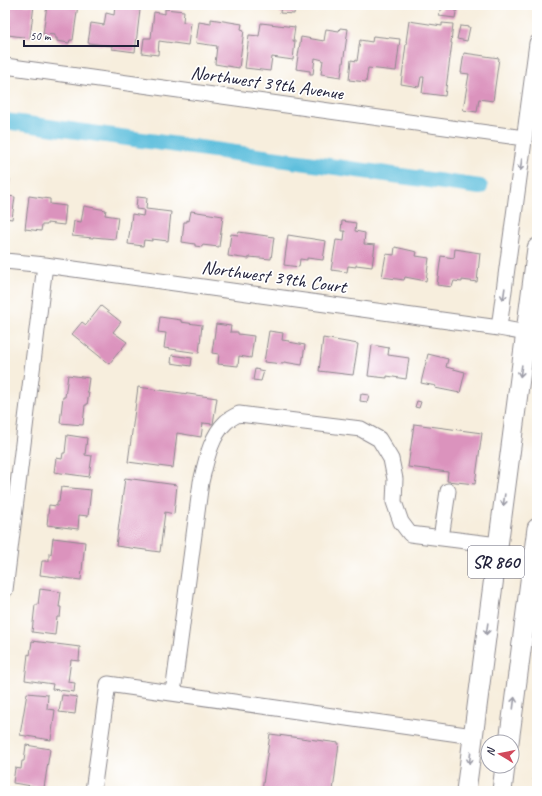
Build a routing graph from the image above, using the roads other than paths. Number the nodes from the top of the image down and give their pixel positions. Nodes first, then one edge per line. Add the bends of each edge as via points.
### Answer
1 (537, 44) edge
2 (5, 66) edge
3 (524, 138) junction
4 (537, 248) edge
5 (5, 261) edge
6 (45, 265) junction
7 (499, 328) junction
8 (532, 334) edge
9 (448, 491) dead end
10 (537, 528) edge
11 (440, 538) junction
12 (498, 545) junction
13 (5, 590) edge
14 (173, 693) junction
15 (509, 734) edge
16 (473, 736) junction
17 (504, 774) edge
18 (94, 791) edge
19 (466, 791) edge
20 (502, 791) edge

1 - 3 street
2 - 3 street, Northwest 39th Avenue
3 -> 7 street
4 - 8 main road, SR 860
5 - 6 street, Northwest 39th Court
6 - 7 street, Northwest 39th Court
6 - 13 street
7 - 8 street, Northwest 39th Court
8 -> 12 main road, SR 860
9 - 11 street
15 -> 10 main road, SR 860
11 - 12 street
11 - 14 street via 410,534 401,522 394,502 395,478 391,459 379,439 361,429 239,414 226,421 217,433 201,482
12 -> 16 main road, SR 860
14 - 16 street
14 - 18 street via 108,684
16 -> 19 main road, SR 860
17 - 20 main road

